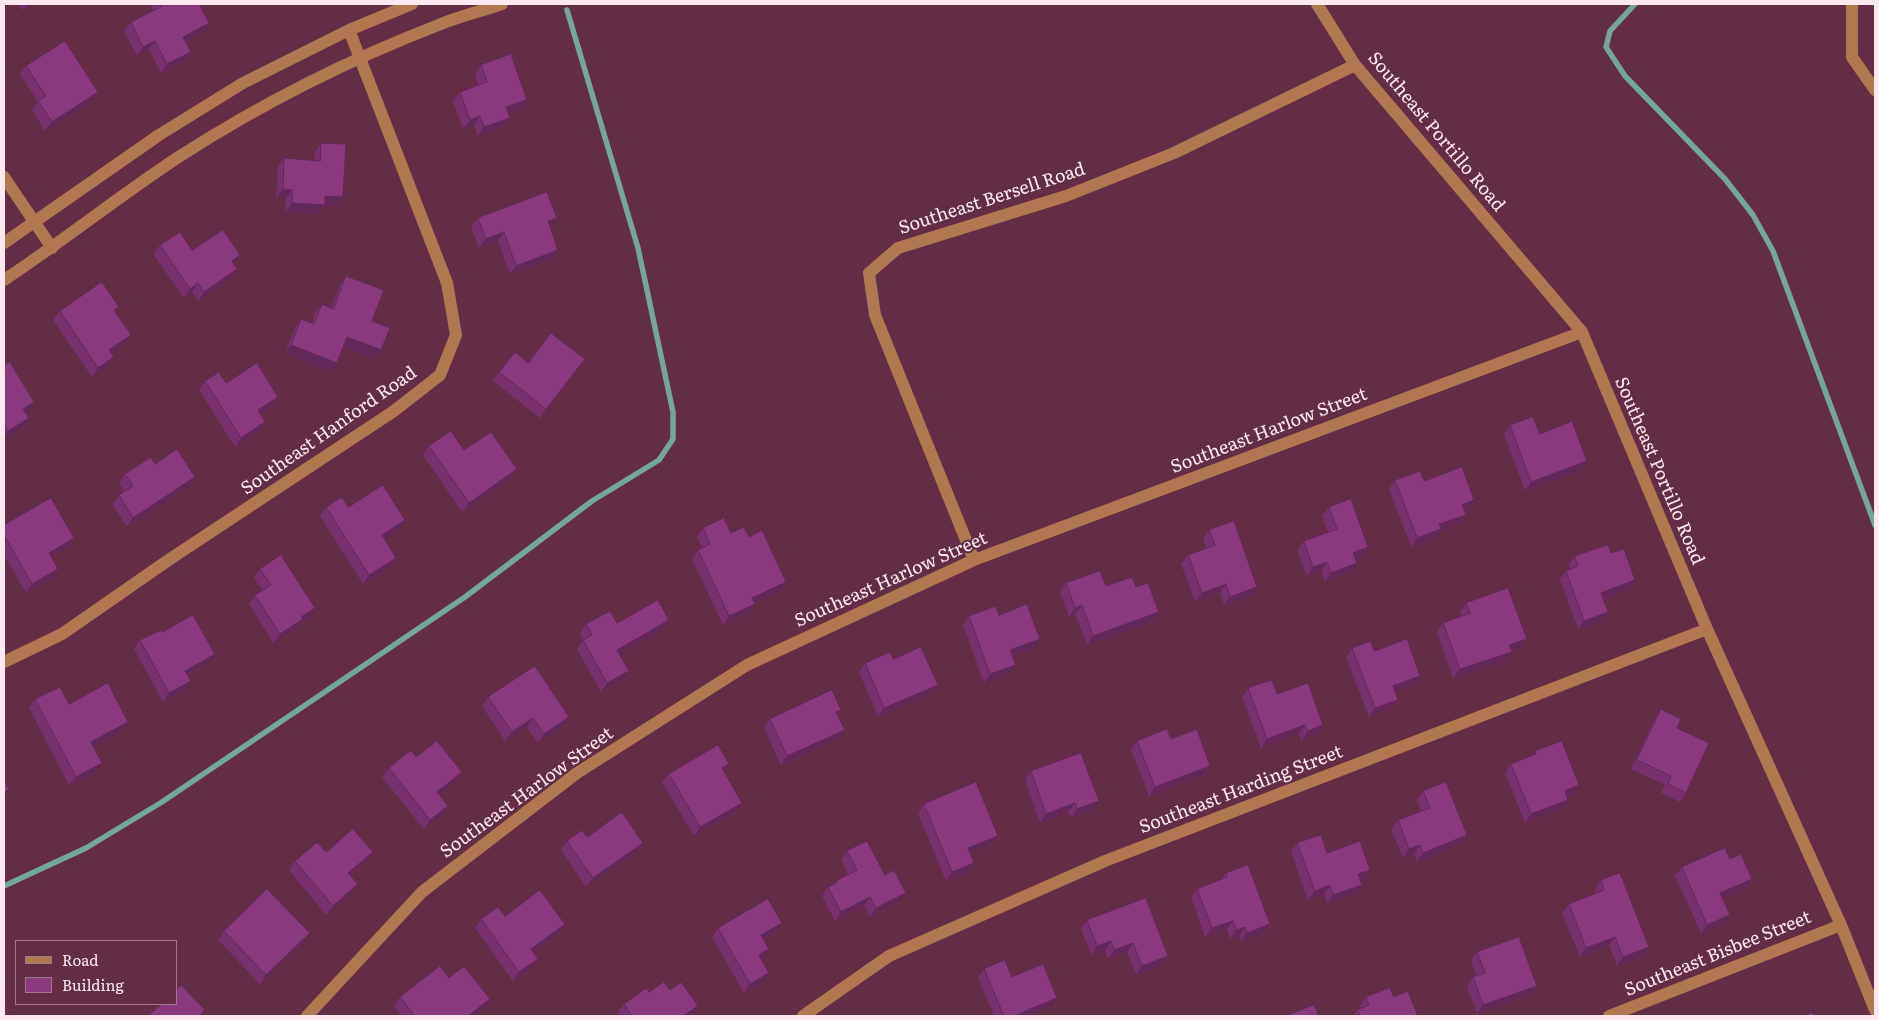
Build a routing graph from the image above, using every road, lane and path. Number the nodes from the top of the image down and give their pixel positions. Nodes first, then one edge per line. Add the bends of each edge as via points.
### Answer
1 (412, 4) edge
2 (502, 4) edge
3 (1317, 4) edge
4 (1852, 4) edge
5 (349, 30) junction
6 (359, 58) junction
7 (1355, 65) junction
8 (1875, 90) edge
9 (4, 176) edge
10 (34, 220) junction
11 (4, 243) edge
12 (52, 248) junction
13 (4, 280) edge
14 (1582, 332) junction
15 (974, 560) junction
16 (1707, 628) junction
17 (4, 662) edge
18 (1841, 925) junction
19 (1875, 1010) edge
20 (307, 1016) edge
21 (803, 1016) edge
22 (1609, 1016) edge

1 - 5 street
2 - 6 street via 442,23
3 - 7 street, Southeast Portillo Road
4 - 8 street via 1852,57
5 - 6 street, Southeast Hanford Road
5 - 10 street via 243,83 159,135
6 - 12 street via 257,110 178,158
6 - 17 street, Southeast Hanford Road via 447,283 456,335 440,375 394,411 62,634
7 - 14 street, Southeast Portillo Road
7 - 15 street, Southeast Bersell Road via 1165,156 1066,196 898,248 869,273 875,315
9 - 10 street
10 - 11 street
10 - 12 street
12 - 13 street
14 - 15 street, Southeast Harlow Street
14 - 16 street, Southeast Portillo Road
15 - 20 street, Southeast Harlow Street via 747,665 577,774 422,892
16 - 18 street, Southeast Portillo Road
16 - 21 street, Southeast Harding Street via 1105,861 889,956
18 - 19 street, Southeast Portillo Road
18 - 22 street, Southeast Bisbee Street

